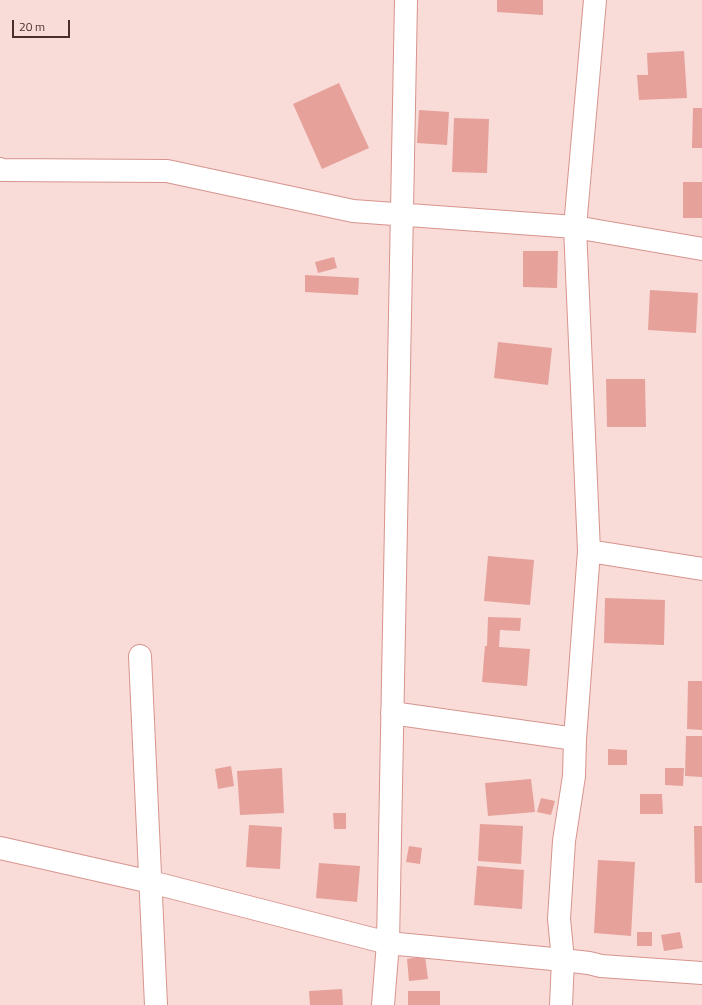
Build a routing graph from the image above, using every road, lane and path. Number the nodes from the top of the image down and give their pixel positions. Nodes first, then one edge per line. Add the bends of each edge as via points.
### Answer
1 (406, 0) edge
2 (595, 0) edge
3 (0, 169) edge
4 (402, 215) junction
5 (575, 227) junction
6 (702, 249) edge
7 (589, 551) junction
8 (702, 569) edge
9 (140, 656) dead end
10 (392, 712) junction
11 (575, 739) junction
12 (0, 848) edge
13 (151, 882) junction
14 (388, 943) junction
15 (563, 960) junction
16 (702, 973) edge
17 (156, 1005) edge
18 (383, 1005) edge
19 (561, 1005) edge

1 - 4 street
2 - 5 street
3 - 4 street via 167,171 353,211
4 - 5 street
4 - 10 street
5 - 6 street
5 - 7 street
7 - 8 street
7 - 11 street
9 - 13 street
10 - 11 street
10 - 14 street
11 - 15 street via 574,776 564,841 559,919
12 - 13 street
13 - 14 street
13 - 17 street
14 - 15 street
14 - 18 street
15 - 16 street via 600,966
15 - 19 street

